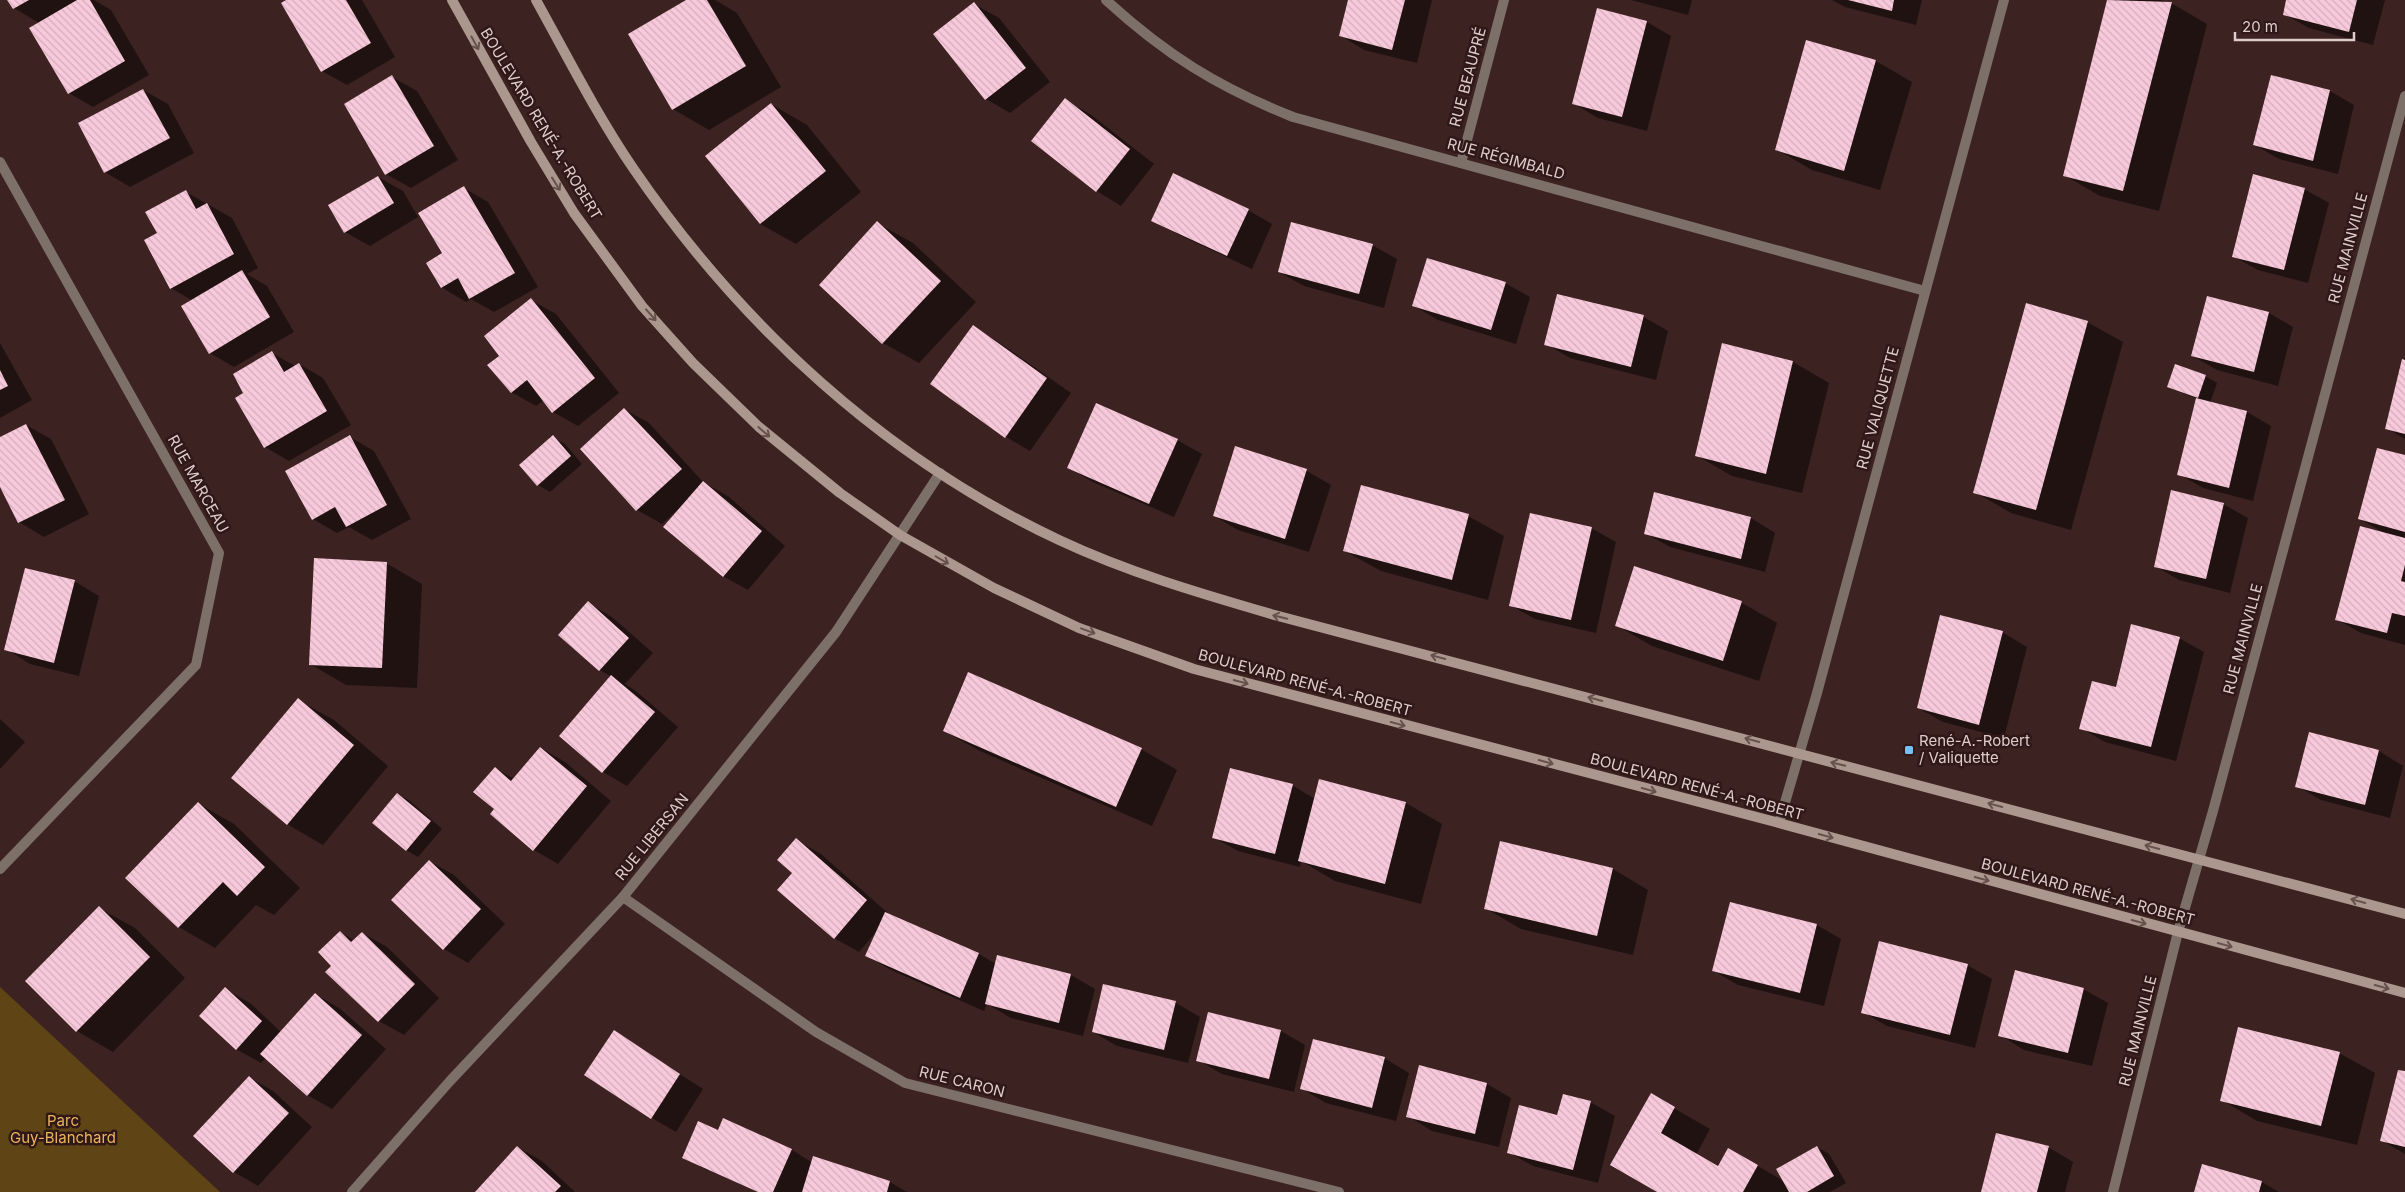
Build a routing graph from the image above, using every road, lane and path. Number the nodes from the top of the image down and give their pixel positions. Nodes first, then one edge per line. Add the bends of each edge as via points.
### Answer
1 (452, 0) edge
2 (536, 0) edge
3 (1106, 0) edge
4 (1504, 0) edge
5 (2004, 0) edge
6 (2405, 96) edge
7 (0, 162) edge
8 (1461, 163) junction
9 (1925, 290) junction
10 (940, 473) junction
11 (900, 535) junction
12 (1799, 754) junction
13 (1779, 823) junction
14 (2199, 860) junction
15 (0, 869) edge
16 (623, 897) junction
17 (2405, 914) edge
18 (2178, 932) junction
19 (2405, 993) edge
20 (352, 1192) edge
21 (1339, 1192) edge
22 (2113, 1192) edge

1 -> 11 street, BOULEVARD RENÉ-A.-ROBERT via 569,205 642,306 693,363 753,422 821,479
2 - 10 street via 620,148 668,217 709,268 795,360 879,430
3 - 8 street, RUE RÉGIMBALD via 1177,59 1220,85 1267,107
4 - 8 street, RUE BEAUPRÉ
5 - 9 street, RUE VALIQUETTE
6 - 14 street, RUE MAINVILLE
7 - 15 street, RUE MARCEAU via 219,553 196,665
8 - 9 street, RUE RÉGIMBALD
9 - 12 street, RUE VALIQUETTE
10 - 11 street, RUE LIBERSAN
12 -> 10 street via 1271,614 1177,586 1060,541
11 -> 13 street, BOULEVARD RENÉ-A.-ROBERT via 979,581 1039,610 1164,659
11 - 16 street, RUE LIBERSAN via 836,632
12 - 13 street, RUE VALIQUETTE
14 -> 12 street
13 -> 18 street, BOULEVARD RENÉ-A.-ROBERT
17 -> 14 street
14 - 18 street, RUE MAINVILLE
16 - 20 street, RUE LIBERSAN via 450,1081
16 - 21 street, RUE CARON via 816,1032 905,1083
18 -> 19 street, BOULEVARD RENÉ-A.-ROBERT
18 - 22 street, RUE MAINVILLE

